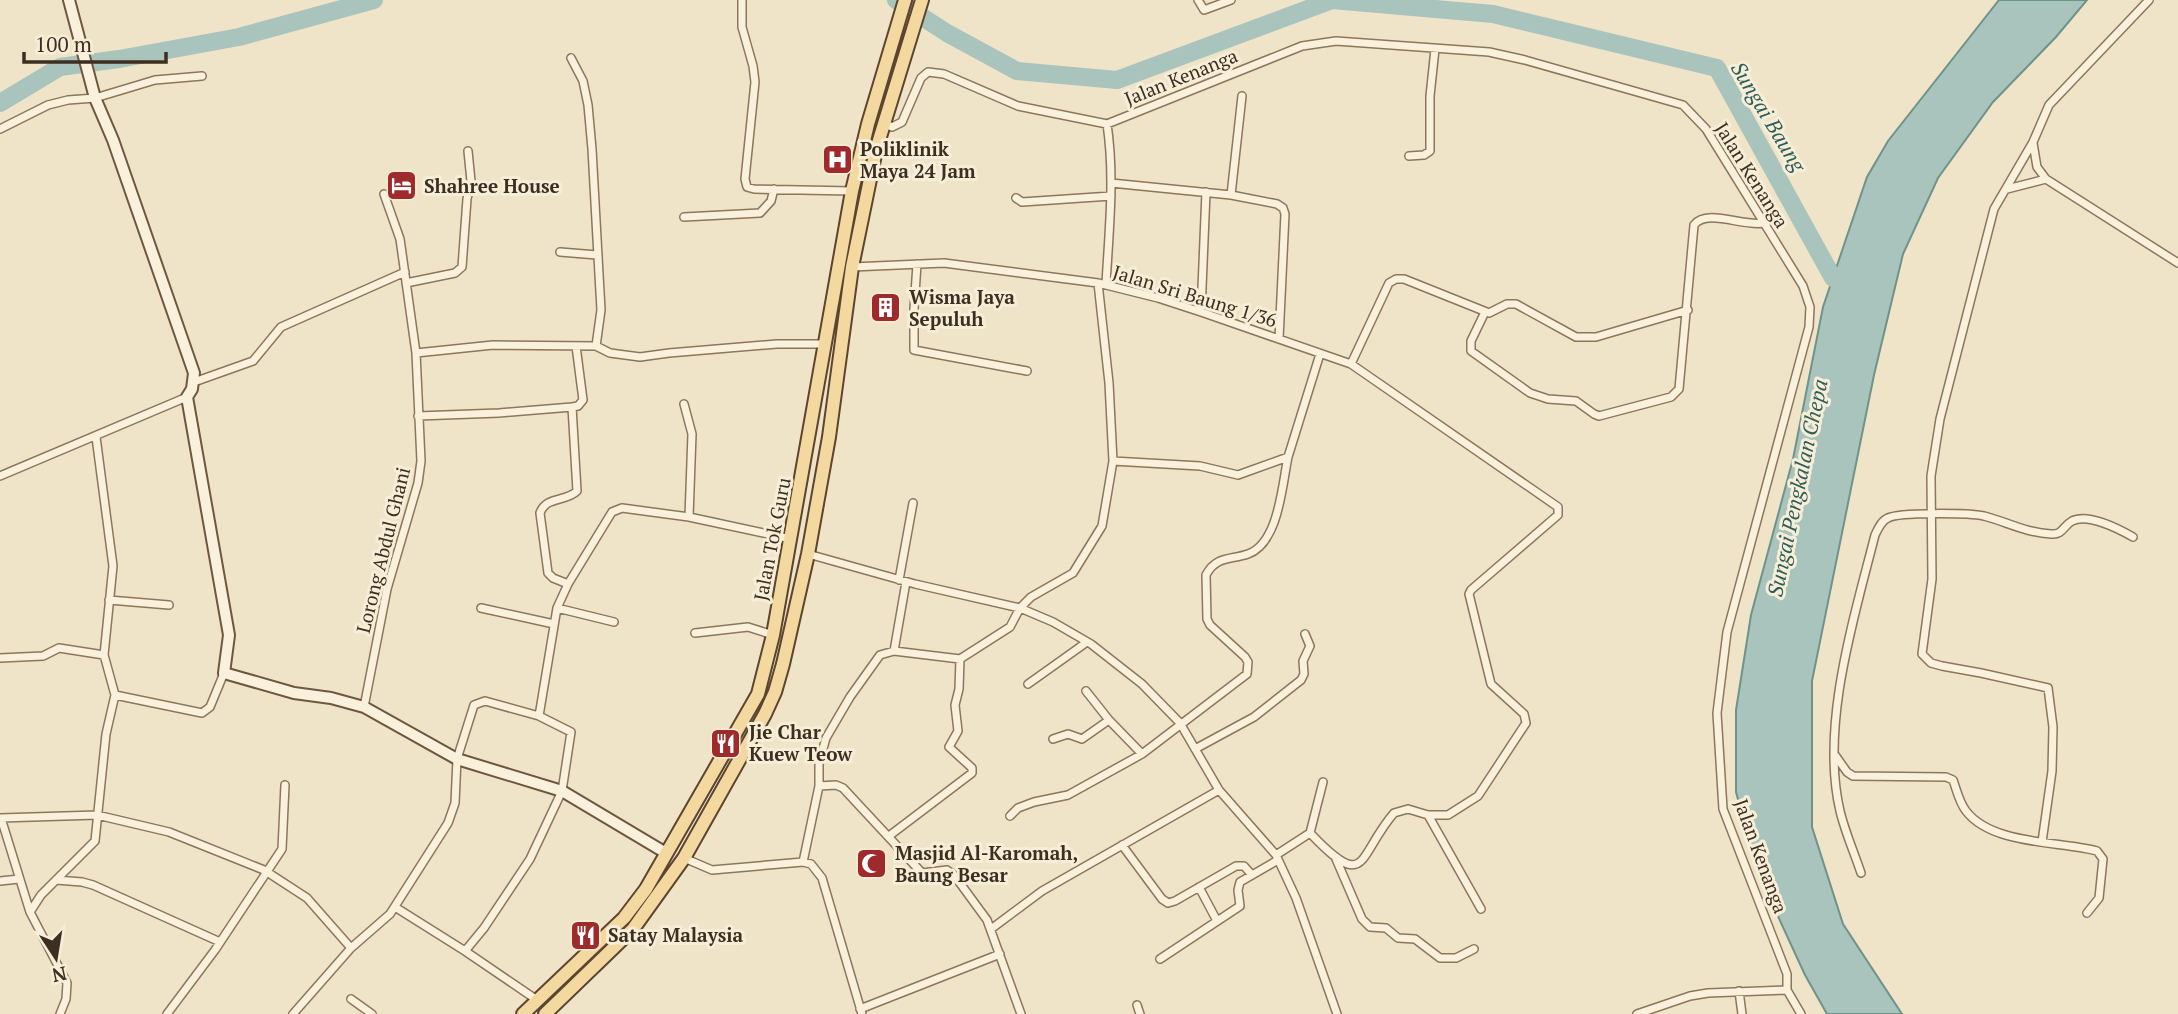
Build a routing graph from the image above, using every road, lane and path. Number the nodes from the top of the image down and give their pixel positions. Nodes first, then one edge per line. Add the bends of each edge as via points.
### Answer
1 (69, 0) edge
2 (742, 0) edge
3 (905, 0) edge
4 (922, 0) edge
5 (1198, 0) edge
6 (1231, 0) edge
7 (2149, 0) edge
8 (1435, 49) junction
9 (571, 58) dead end
10 (202, 76) dead end
11 (1242, 96) dead end
12 (95, 97) junction
13 (883, 122) junction
14 (1107, 124) junction
15 (0, 129) edge
16 (2033, 142) junction
17 (468, 151) dead end
18 (1409, 156) dead end
19 (2046, 179) junction
20 (1111, 183) junction
21 (774, 189) junction
22 (2006, 190) junction
23 (852, 191) junction
24 (1206, 192) junction
25 (384, 194) dead end
26 (1231, 195) junction
27 (1111, 197) junction
28 (1016, 198) dead end
29 (684, 217) dead end
30 (1764, 223) junction
31 (560, 252) dead end
32 (597, 255) junction
33 (2178, 263) edge
34 (917, 264) junction
35 (852, 267) junction
36 (405, 272) junction
37 (406, 283) junction
38 (1102, 283) junction
39 (1688, 310) junction
40 (1201, 312) junction
41 (1485, 312) junction
42 (1279, 340) junction
43 (826, 344) junction
44 (576, 346) junction
45 (596, 346) junction
46 (416, 353) junction
47 (1320, 354) junction
48 (1351, 365) junction
49 (1027, 371) dead end
50 (194, 382) junction
51 (187, 397) junction
52 (684, 404) dead end
53 (572, 407) junction
54 (418, 416) junction
55 (96, 437) junction
56 (1287, 457) junction
57 (1113, 461) junction
58 (0, 476) edge
59 (913, 503) dead end
60 (797, 511) junction
61 (814, 514) junction
62 (1930, 515) junction
63 (689, 517) junction
64 (2133, 537) dead end
65 (791, 539) junction
66 (808, 554) junction
67 (902, 581) junction
68 (568, 584) junction
69 (109, 600) junction
70 (169, 605) dead end
71 (481, 608) dead end
72 (557, 608) junction
73 (1020, 608) junction
74 (614, 622) dead end
75 (554, 624) junction
76 (695, 633) dead end
77 (1306, 634) dead end
78 (774, 635) junction
79 (1087, 642) junction
80 (894, 651) junction
81 (104, 654) junction
82 (0, 658) edge
83 (960, 659) junction
84 (224, 673) junction
85 (1028, 684) dead end
86 (1086, 691) dead end
87 (115, 695) junction
88 (364, 707) junction
89 (539, 716) junction
90 (1109, 720) junction
91 (1180, 723) junction
92 (1053, 739) dead end
93 (1195, 749) junction
94 (1142, 754) junction
95 (1835, 754) junction
96 (457, 759) junction
97 (1323, 782) dead end
98 (285, 785) dead end
99 (818, 786) junction
100 (1219, 790) junction
101 (562, 791) junction
102 (97, 815) junction
103 (1427, 815) junction
104 (1010, 816) dead end
105 (0, 818) edge
106 (1310, 833) junction
107 (890, 836) junction
108 (2042, 842) junction
109 (1122, 845) junction
110 (666, 853) junction
111 (684, 858) junction
112 (1277, 858) junction
113 (1335, 858) junction
114 (803, 862) junction
115 (267, 872) junction
116 (1861, 873) dead end
117 (1252, 875) junction
118 (19, 879) junction
119 (56, 880) junction
120 (0, 881) edge
121 (1199, 887) junction
122 (395, 907) junction
123 (1481, 909) dead end
124 (30, 912) junction
125 (2087, 913) dead end
126 (1217, 921) junction
127 (991, 929) junction
128 (220, 942) junction
129 (351, 948) junction
130 (1474, 949) dead end
131 (465, 951) junction
132 (1000, 954) junction
133 (1160, 959) dead end
134 (1739, 990) junction
135 (1787, 990) junction
136 (351, 999) dead end
137 (537, 1000) junction
138 (1137, 1005) dead end
139 (861, 1011) edge
140 (60, 1014) edge
141 (168, 1014) edge
142 (293, 1014) edge
143 (372, 1014) edge
144 (523, 1014) edge
145 (545, 1014) edge
146 (1021, 1014) edge
147 (1140, 1014) edge
148 (1337, 1014) edge
149 (1637, 1014) edge
150 (1742, 1014) edge
151 (1801, 1014) edge

1 - 12 street
2 - 21 street via 742,27 755,82 745,179 747,187
3 - 23 main road, Jalan Tok Guru
4 - 13 main road, Jalan Tok Guru
5 - 6 street via 1204,10
7 - 16 street via 2049,105
8 - 14 street, Jalan Kenanga via 1317,42
8 - 18 street via 1430,151
8 - 30 street, Jalan Kenanga via 1502,54 1682,105 1706,129
9 - 32 street via 582,78 588,105
10 - 12 street via 155,80
11 - 26 street
12 - 15 street via 48,105
12 - 50 street
13 - 14 street, Jalan Kenanga via 892,127 902,122 921,78 933,71 1018,106
13 - 35 main road, Jalan Tok Guru
14 - 20 street
16 - 19 street via 2037,167
16 - 22 street
17 - 37 street via 471,181 462,267 455,273
19 - 22 street
19 - 33 street
20 - 24 street
20 - 27 street
21 - 23 street
21 - 29 street via 771,201 760,212
22 - 62 street via 1994,209 1943,407 1931,477
23 - 43 main road, Jalan Tok Guru
24 - 26 street
24 - 40 street
25 - 36 street, Lorong Abdul Ghani via 400,239
26 - 42 street via 1277,204 1285,211
27 - 28 street via 1022,202
27 - 38 street
30 - 39 street via 1749,225 1708,217 1696,222
30 - 135 street, Jalan Kenanga via 1803,286 1811,318 1727,632 1717,713 1723,808 1787,974
31 - 32 street
32 - 45 street via 601,310
34 - 35 street, Jalan Sri Baung 1/36
34 - 38 street, Jalan Sri Baung 1/36 via 946,263
34 - 49 street via 914,350
35 - 61 main road, Jalan Tok Guru
36 - 37 street, Lorong Abdul Ghani
36 - 50 street via 283,326 253,361
37 - 46 street, Lorong Abdul Ghani
38 - 40 street, Jalan Sri Baung 1/36
38 - 57 street
39 - 41 street via 1588,338 1576,337 1516,304
39 - 41 street via 1676,394 1599,416 1576,401 1530,393 1474,353 1469,344
40 - 42 street, Jalan Sri Baung 1/36
41 - 48 street via 1396,279 1389,283
42 - 47 street, Jalan Sri Baung 1/36
43 - 45 street via 640,357 610,354
43 - 60 main road, Jalan Tok Guru
44 - 45 street
44 - 46 street via 493,345
44 - 53 street via 583,400
46 - 54 street, Lorong Abdul Ghani
47 - 48 street, Jalan Sri Baung 1/36
47 - 56 street
48 - 103 street, Jalan Sri Baung 1/36 via 1559,511 1468,597 1491,684 1524,713 1526,723 1479,795 1449,814
50 - 51 street
51 - 55 street
51 - 84 street via 229,635
52 - 63 street via 692,434
53 - 54 street
53 - 68 street via 576,491 549,502 540,513 548,573
54 - 88 street, Lorong Abdul Ghani via 420,474 387,589
55 - 58 street
55 - 69 street via 113,566
56 - 57 street via 1238,475 1200,466
56 - 91 street via 1266,540 1247,554 1218,561 1206,575 1210,625 1245,657 1247,674
57 - 73 street via 1102,526 1074,571
59 - 67 street
60 - 61 main road
60 - 65 main road, Jalan Tok Guru
61 - 66 main road, Jalan Tok Guru
62 - 64 street via 1982,516 2054,535 2082,519 2110,525
62 - 95 street via 1888,518 1875,535 1850,631
62 - 108 street via 1932,579 1922,654 1942,666 2048,688 2052,771
63 - 65 street
63 - 68 street via 616,508
65 - 78 main road, Jalan Tok Guru
66 - 67 street
66 - 111 main road, Jalan Tok Guru via 775,692
67 - 73 street
67 - 80 street
68 - 72 street
69 - 70 street
69 - 81 street
71 - 75 street
72 - 74 street
72 - 75 street
73 - 79 street
73 - 83 street via 1010,627
75 - 89 street
76 - 78 street via 748,626
77 - 93 street via 1310,646 1301,680 1254,717
78 - 110 main road, Jalan Tok Guru via 758,694
79 - 85 street
79 - 91 street via 1142,684
80 - 83 street
80 - 99 street via 879,657 826,738
81 - 82 street via 59,648 43,656
81 - 87 street
83 - 107 street via 955,705 958,731 949,747 972,773
84 - 87 street via 214,701 202,713
84 - 88 street
86 - 90 street
87 - 102 street
88 - 96 street
89 - 96 street via 477,702
89 - 101 street via 571,732
90 - 92 street via 1082,739 1068,734
90 - 94 street
91 - 93 street
91 - 94 street
93 - 100 street
94 - 104 street via 1069,795 1034,802
95 - 108 street via 1853,776 1946,777 1973,818 1994,830
95 - 116 street via 1840,811
96 - 101 street
96 - 122 street via 452,815
97 - 106 street
98 - 115 street via 284,844
99 - 107 street via 843,788
99 - 114 street
100 - 109 street
100 - 112 street
101 - 110 street
101 - 131 street via 530,859
102 - 105 street
102 - 115 street via 169,832
102 - 119 street via 94,843
103 - 113 street via 1408,808 1394,813 1363,860 1351,866
103 - 123 street
105 - 118 street
106 - 112 street
106 - 113 street
107 - 127 street via 922,873 952,873
108 - 125 street via 2101,854 2099,898
109 - 121 street via 1165,902
109 - 127 street via 1042,891
110 - 137 main road, Jalan Tok Guru via 624,918
111 - 114 street via 712,870
111 - 145 main road, Jalan Tok Guru via 633,929
112 - 117 street
112 - 148 street
113 - 130 street via 1362,919 1370,927 1415,939 1440,958 1456,958
114 - 139 street via 811,864 822,878
115 - 128 street
115 - 129 street via 307,898
117 - 121 street via 1238,866
117 - 126 street via 1239,885 1240,906
118 - 120 street
118 - 124 street
119 - 124 street
119 - 128 street via 93,885
121 - 126 street
122 - 129 street
122 - 131 street
124 - 140 street via 67,983
126 - 133 street
127 - 132 street
128 - 141 street
129 - 142 street
131 - 137 street
132 - 139 street
132 - 146 street
134 - 135 street
134 - 149 street via 1690,996
134 - 150 street
135 - 151 street, Jalan Kenanga
136 - 143 street
137 - 144 main road, Jalan Tok Guru
138 - 147 street

